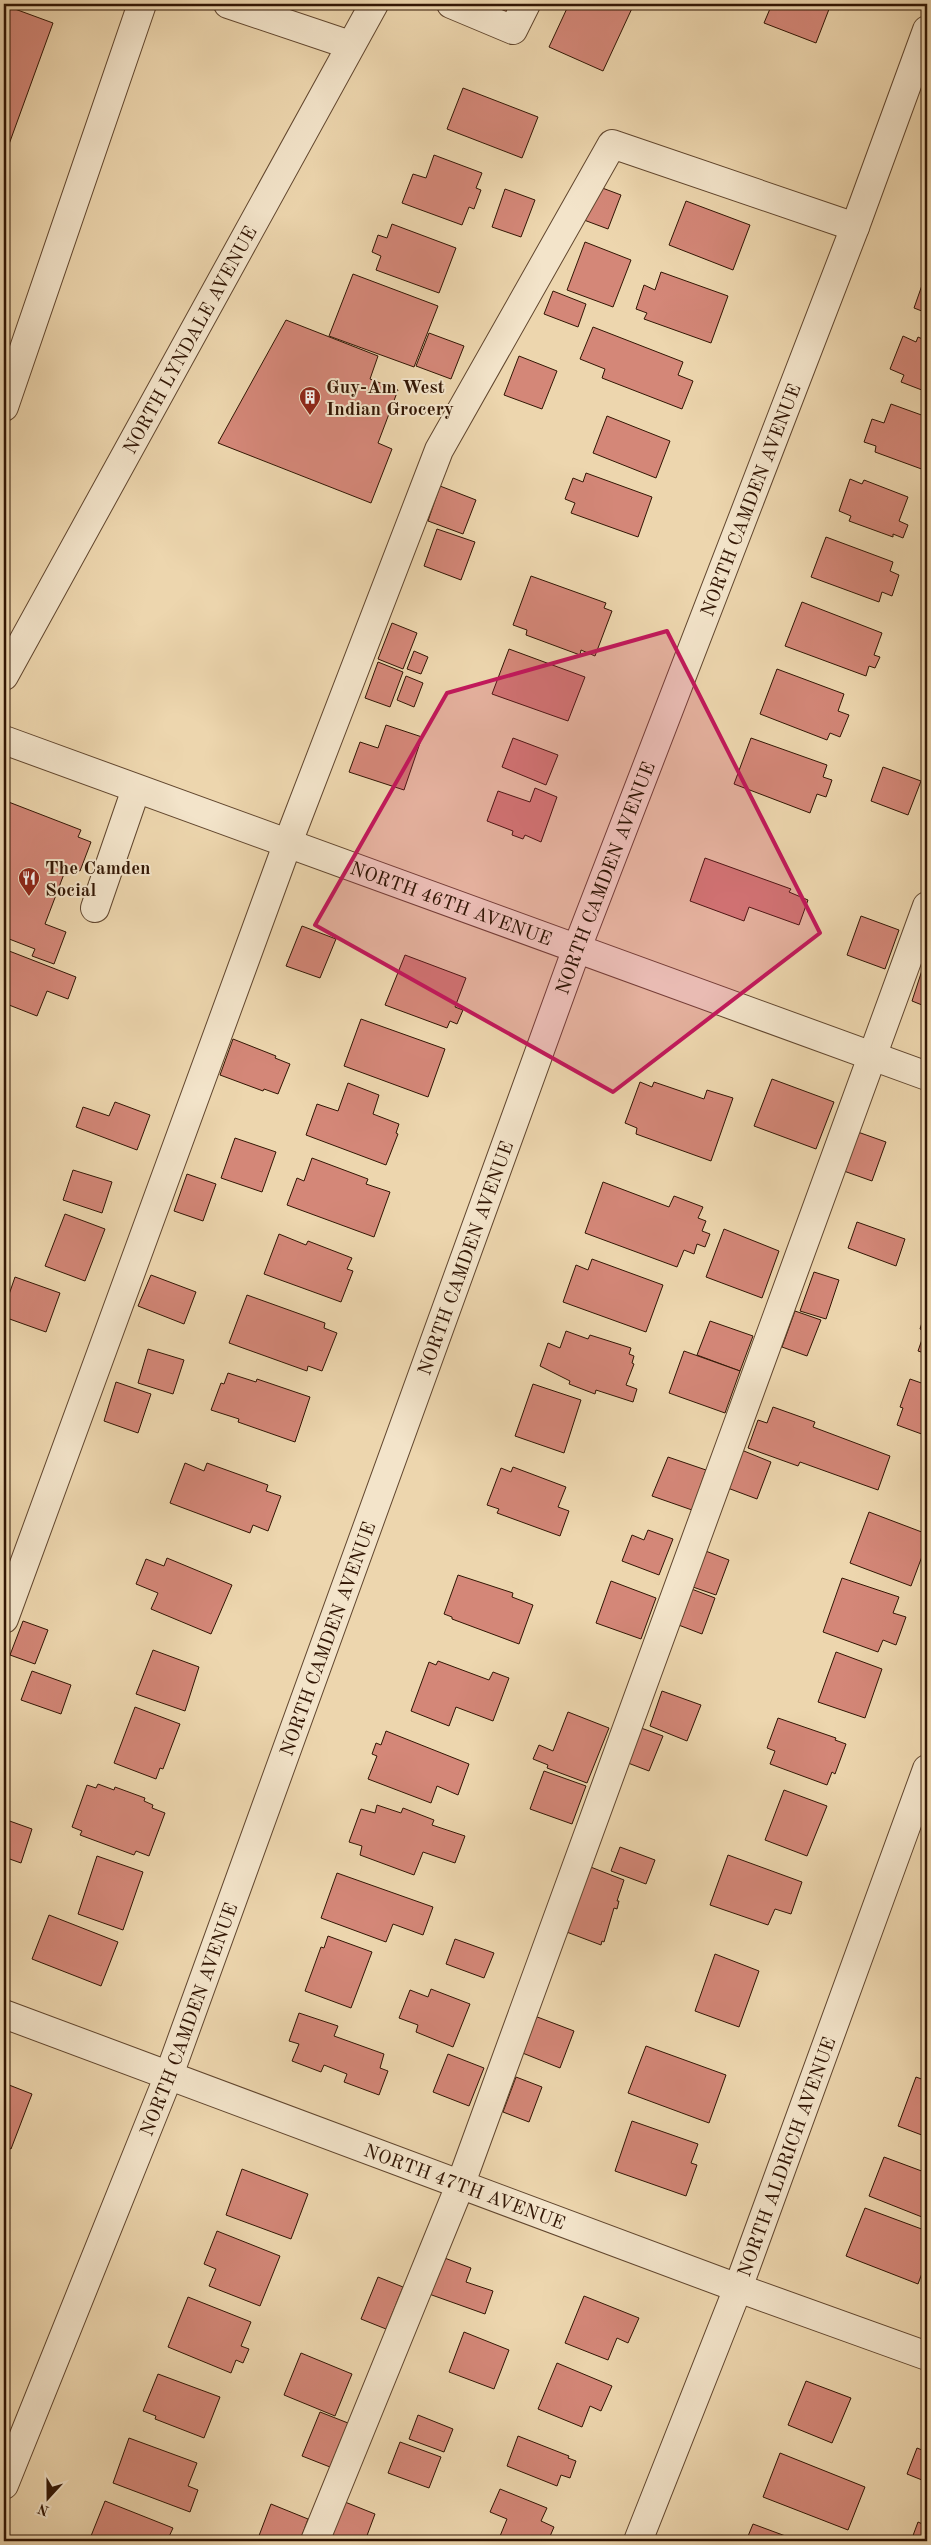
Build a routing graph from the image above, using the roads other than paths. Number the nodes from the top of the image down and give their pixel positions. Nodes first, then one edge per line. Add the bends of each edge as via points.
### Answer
1 (142, 4) edge
2 (228, 4) edge
3 (374, 4) edge
4 (451, 4) edge
5 (526, 4) edge
6 (927, 30) edge
7 (350, 45) junction
8 (855, 227) junction
9 (4, 407) edge
10 (4, 676) edge
11 (4, 740) edge
12 (136, 789) junction
13 (287, 845) junction
14 (927, 906) edge
15 (95, 908) dead end
16 (577, 948) junction
17 (871, 1056) junction
18 (927, 1076) edge
19 (4, 1619) edge
20 (927, 1769) edge
21 (4, 2014) edge
22 (169, 2075) junction
23 (460, 2183) junction
24 (738, 2288) junction
25 (927, 2356) edge
26 (4, 2484) edge
27 (315, 2541) edge
28 (638, 2541) edge

1 - 9 street
2 - 7 street
3 - 7 street, NORTH LYNDALE AVENUE
4 - 5 street via 513,30
6 - 8 street, NORTH CAMDEN AVENUE
7 - 10 street, NORTH LYNDALE AVENUE
8 - 13 street via 612,144 439,450
8 - 16 street, NORTH CAMDEN AVENUE
11 - 12 street, NORTH 46TH AVENUE
12 - 13 street, NORTH 46TH AVENUE
12 - 15 street
13 - 16 street, NORTH 46TH AVENUE
13 - 19 street
14 - 17 street
16 - 17 street, NORTH 46TH AVENUE
16 - 22 street, NORTH CAMDEN AVENUE
17 - 18 street, NORTH 46TH AVENUE
17 - 23 street
20 - 24 street, NORTH ALDRICH AVENUE
21 - 22 street, NORTH 47TH AVENUE
22 - 23 street, NORTH 47TH AVENUE
22 - 26 street, NORTH CAMDEN AVENUE
23 - 24 street, NORTH 47TH AVENUE
23 - 27 street
24 - 25 street, NORTH 47TH AVENUE
24 - 28 street, NORTH ALDRICH AVENUE

